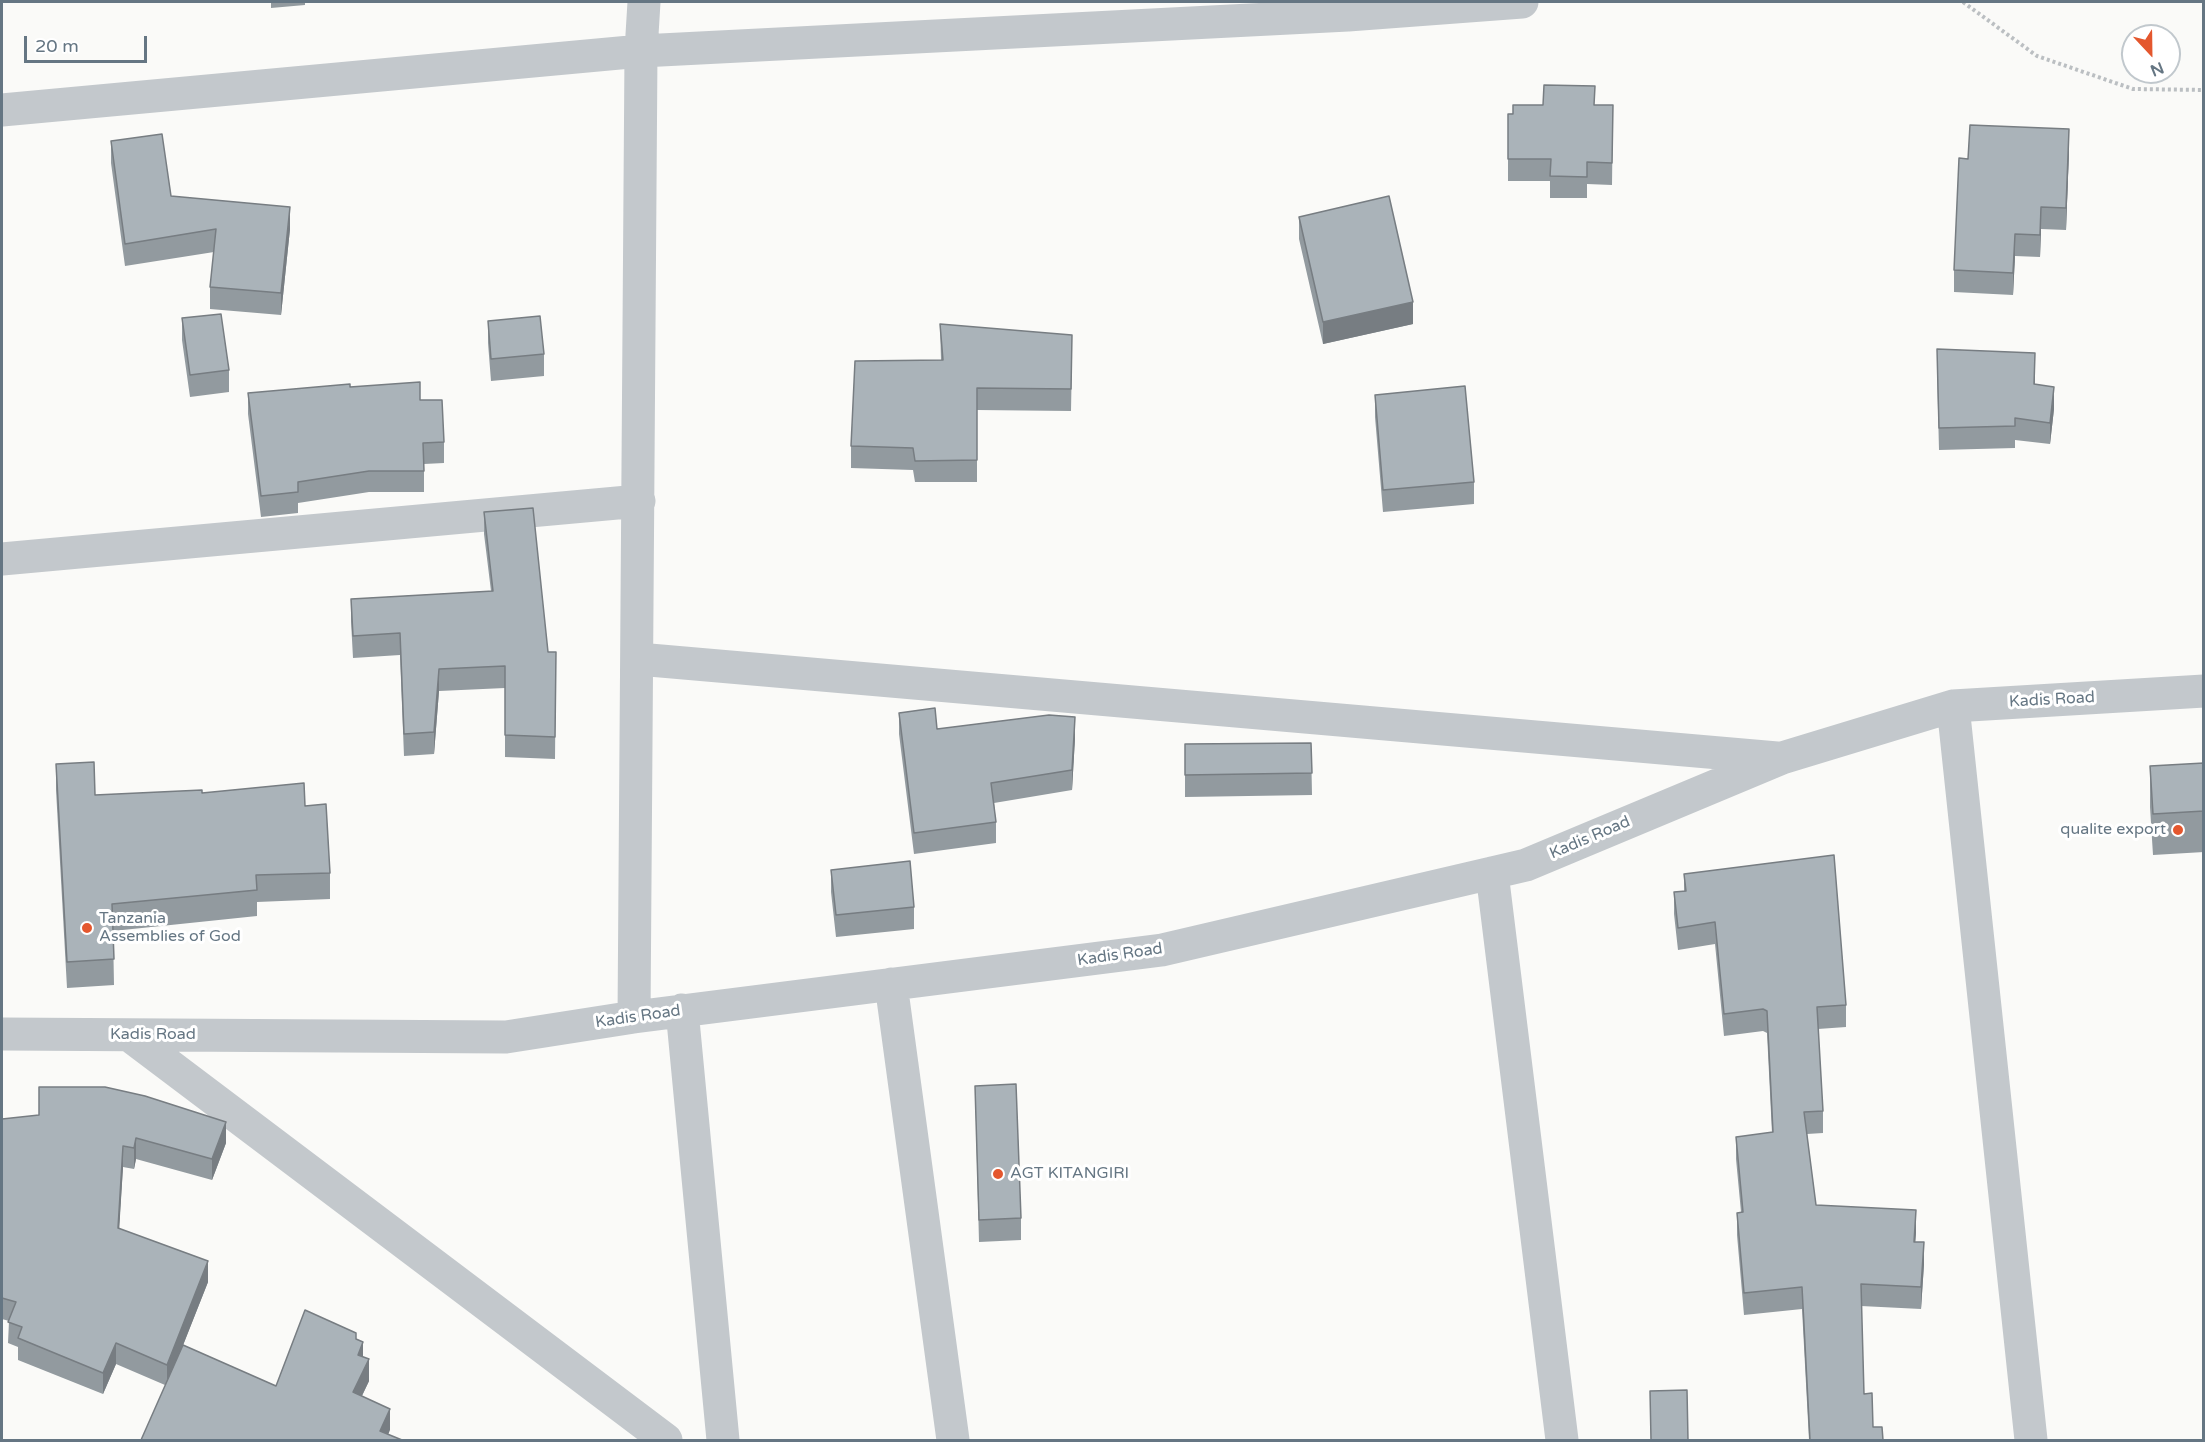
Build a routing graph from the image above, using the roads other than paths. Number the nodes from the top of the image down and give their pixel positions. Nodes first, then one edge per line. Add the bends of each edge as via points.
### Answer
1 (644, 2) edge
2 (1522, 2) edge
3 (641, 51) junction
4 (2, 110) edge
5 (639, 501) junction
6 (2, 559) edge
7 (638, 659) junction
8 (2204, 691) edge
9 (1953, 706) junction
10 (1782, 758) junction
11 (1492, 873) junction
12 (891, 984) junction
13 (682, 1010) junction
14 (633, 1017) junction
15 (2, 1034) edge
16 (129, 1035) junction
17 (666, 1440) edge
18 (723, 1440) edge
19 (953, 1440) edge
20 (1562, 1440) edge
21 (2031, 1440) edge

1 - 3 street
2 - 3 street via 1348,15
3 - 4 street
3 - 5 street
5 - 6 street
5 - 7 street
7 - 10 street
7 - 14 street
8 - 9 street, Kadis Road
9 - 10 street, Kadis Road
9 - 21 street
10 - 11 street, Kadis Road via 1526,865
11 - 12 street, Kadis Road via 1162,950
11 - 20 street
12 - 13 street, Kadis Road
12 - 19 street
13 - 14 street, Kadis Road
13 - 18 street
14 - 16 street, Kadis Road via 506,1037
15 - 16 street, Kadis Road
16 - 17 street

